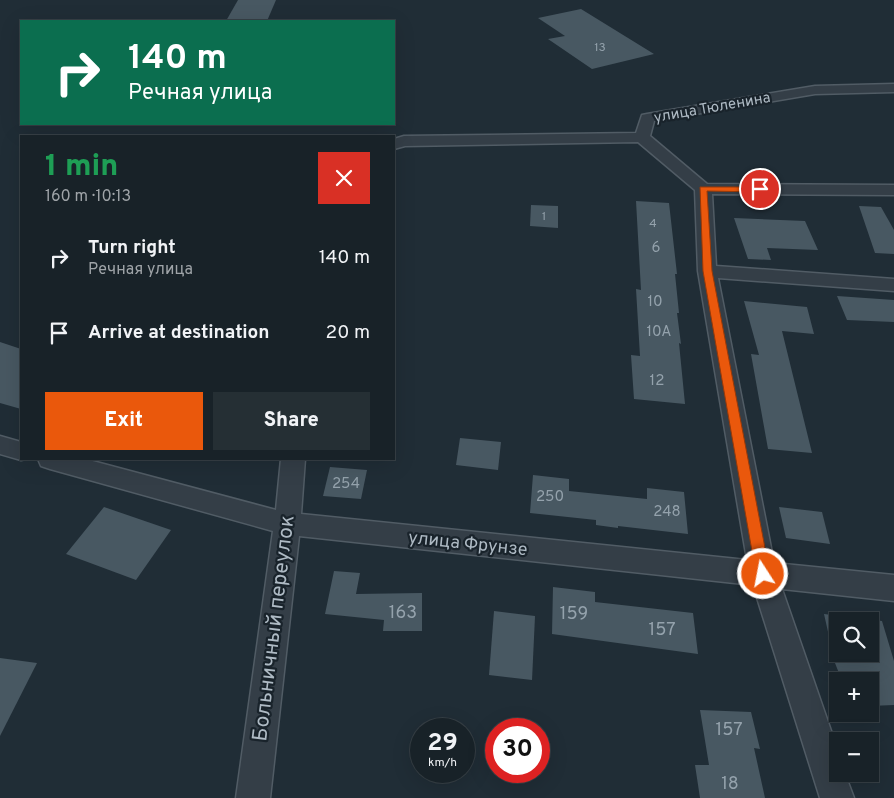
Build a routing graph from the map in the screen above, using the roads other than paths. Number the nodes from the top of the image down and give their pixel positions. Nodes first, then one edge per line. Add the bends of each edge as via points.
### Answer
1 (894, 88) edge
2 (642, 137) junction
3 (395, 144) edge
4 (703, 189) junction
5 (894, 190) edge
6 (707, 271) junction
7 (894, 285) edge
8 (0, 445) edge
9 (20, 451) edge
10 (54, 460) edge
11 (293, 460) edge
12 (287, 524) junction
13 (763, 574) junction
14 (894, 588) edge
15 (253, 798) edge
16 (837, 798) edge

1 - 2 street, улица Тюленина via 815,90 647,118
2 - 3 street, улица Тюленина
2 - 4 street
4 - 5 street
4 - 6 street
6 - 7 street
6 - 13 street
8 - 9 street
10 - 12 street, улица Фрунзе
11 - 12 street, Больничный переулок
12 - 13 street, улица Фрунзе
12 - 15 street, Больничный переулок
13 - 14 street, улица Фрунзе
13 - 16 street

